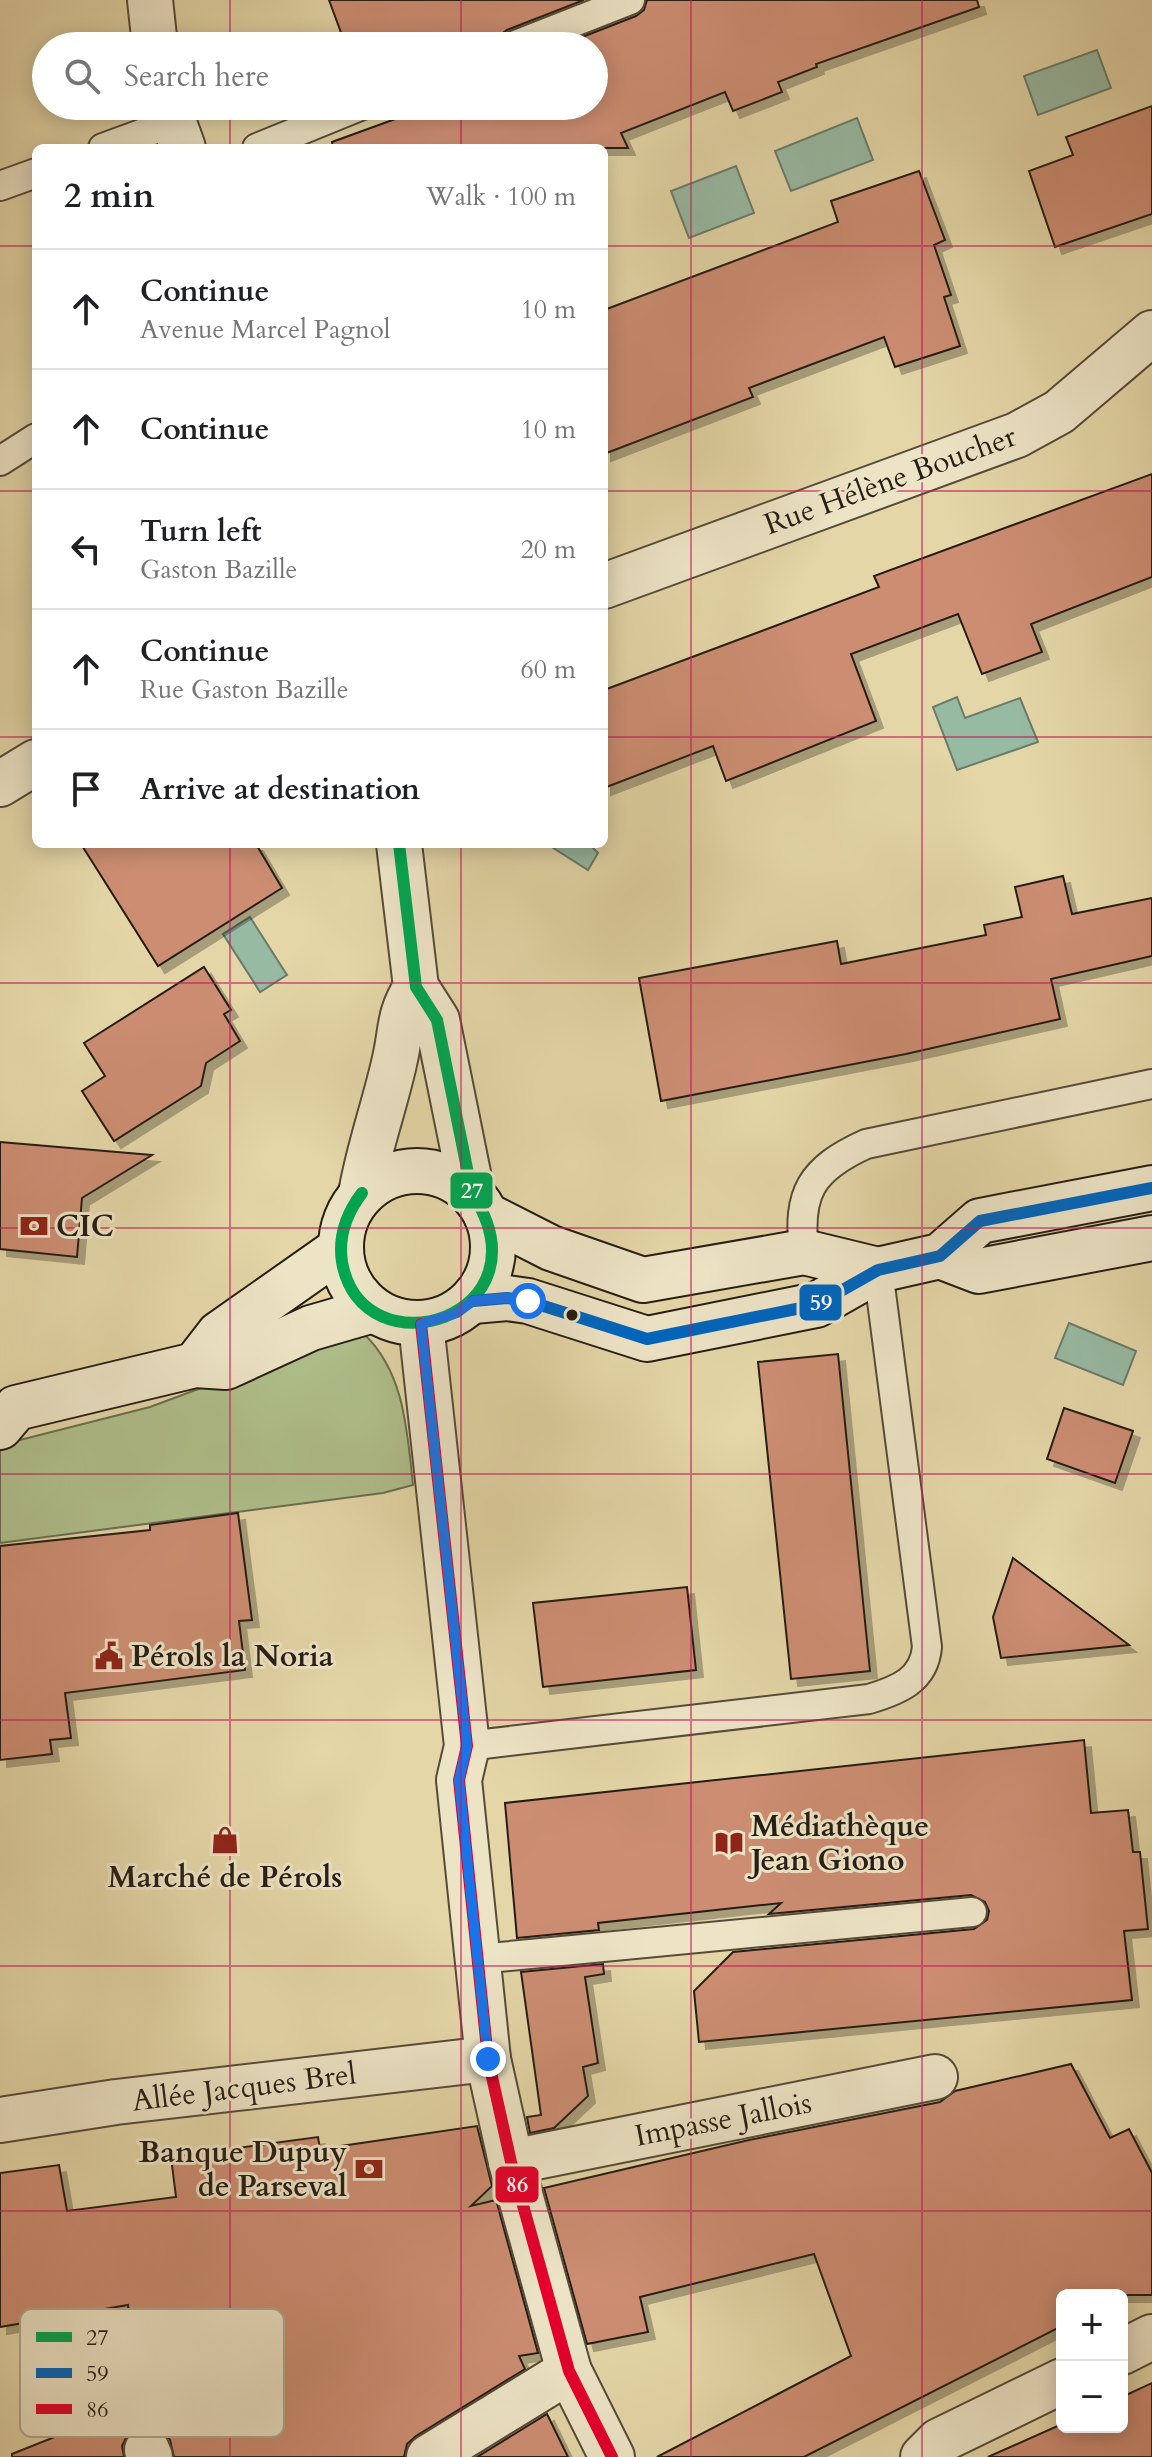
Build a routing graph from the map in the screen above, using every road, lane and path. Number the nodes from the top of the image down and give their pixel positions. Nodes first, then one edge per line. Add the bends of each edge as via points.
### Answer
1 (150, 0) edge
2 (630, 0) edge
3 (153, 32) edge
4 (549, 32) edge
5 (326, 120) edge
6 (175, 125) edge
7 (116, 144) edge
8 (267, 144) edge
9 (32, 174) edge
10 (0, 186) edge
11 (1152, 333) edge
12 (32, 441) edge
13 (0, 461) edge
14 (608, 585) edge
15 (32, 764) edge
16 (0, 784) edge
17 (399, 848) edge
18 (416, 987) junction
19 (1152, 1084) edge
20 (1152, 1188) edge
21 (361, 1194) junction
22 (479, 1204) junction
23 (1152, 1238) edge
24 (340, 1249) junction
25 (804, 1252) junction
26 (940, 1256) junction
27 (878, 1270) junction
28 (473, 1301) junction
29 (373, 1310) junction
30 (421, 1324) junction
31 (195, 1365) junction
32 (5, 1412) edge
33 (467, 1746) junction
34 (972, 1912) dead end
35 (478, 1959) junction
36 (488, 2059) junction
37 (935, 2077) dead end
38 (0, 2120) edge
39 (511, 2162) junction
40 (1152, 2337) edge
41 (1128, 2349) edge
42 (569, 2371) junction
43 (1056, 2384) edge
44 (429, 2457) edge
45 (612, 2457) edge
46 (923, 2457) edge

1 - 3 street
2 - 4 lane
5 - 8 lane
6 - 7 lane
9 - 10 lane
11 - 14 street, Rue Hélène Boucher via 1059,412 1017,435
12 - 13 lane
15 - 16 street
17 - 18 street
18 - 21 street via 402,1010 396,1058 368,1150
18 - 22 street via 437,1020
19 - 25 lane via 866,1144 841,1156 803,1198
20 - 26 street via 980,1221
21 - 22 street via 381,1179 416,1172 452,1179
21 - 24 street via 350,1211
22 - 25 street via 551,1248 643,1280
22 - 28 street via 493,1237 493,1260
23 - 26 street via 979,1271
24 - 29 street via 350,1283
24 - 31 street via 219,1334
25 - 27 street
26 - 27 street
27 - 28 street via 816,1305 647,1339 528,1301
27 - 33 lane via 927,1647 926,1662 916,1678 869,1699
28 - 30 street via 457,1313
29 - 30 street via 395,1321
29 - 31 street via 311,1328 226,1367
30 - 33 street
31 - 32 street
33 - 35 street via 459,1780
34 - 35 lane
35 - 36 street
36 - 38 street, Allée Jacques Brel
36 - 39 street
37 - 39 street, Impasse Jallois
39 - 42 street
40 - 41 street
42 - 44 street
42 - 45 street
43 - 46 street via 939,2441

